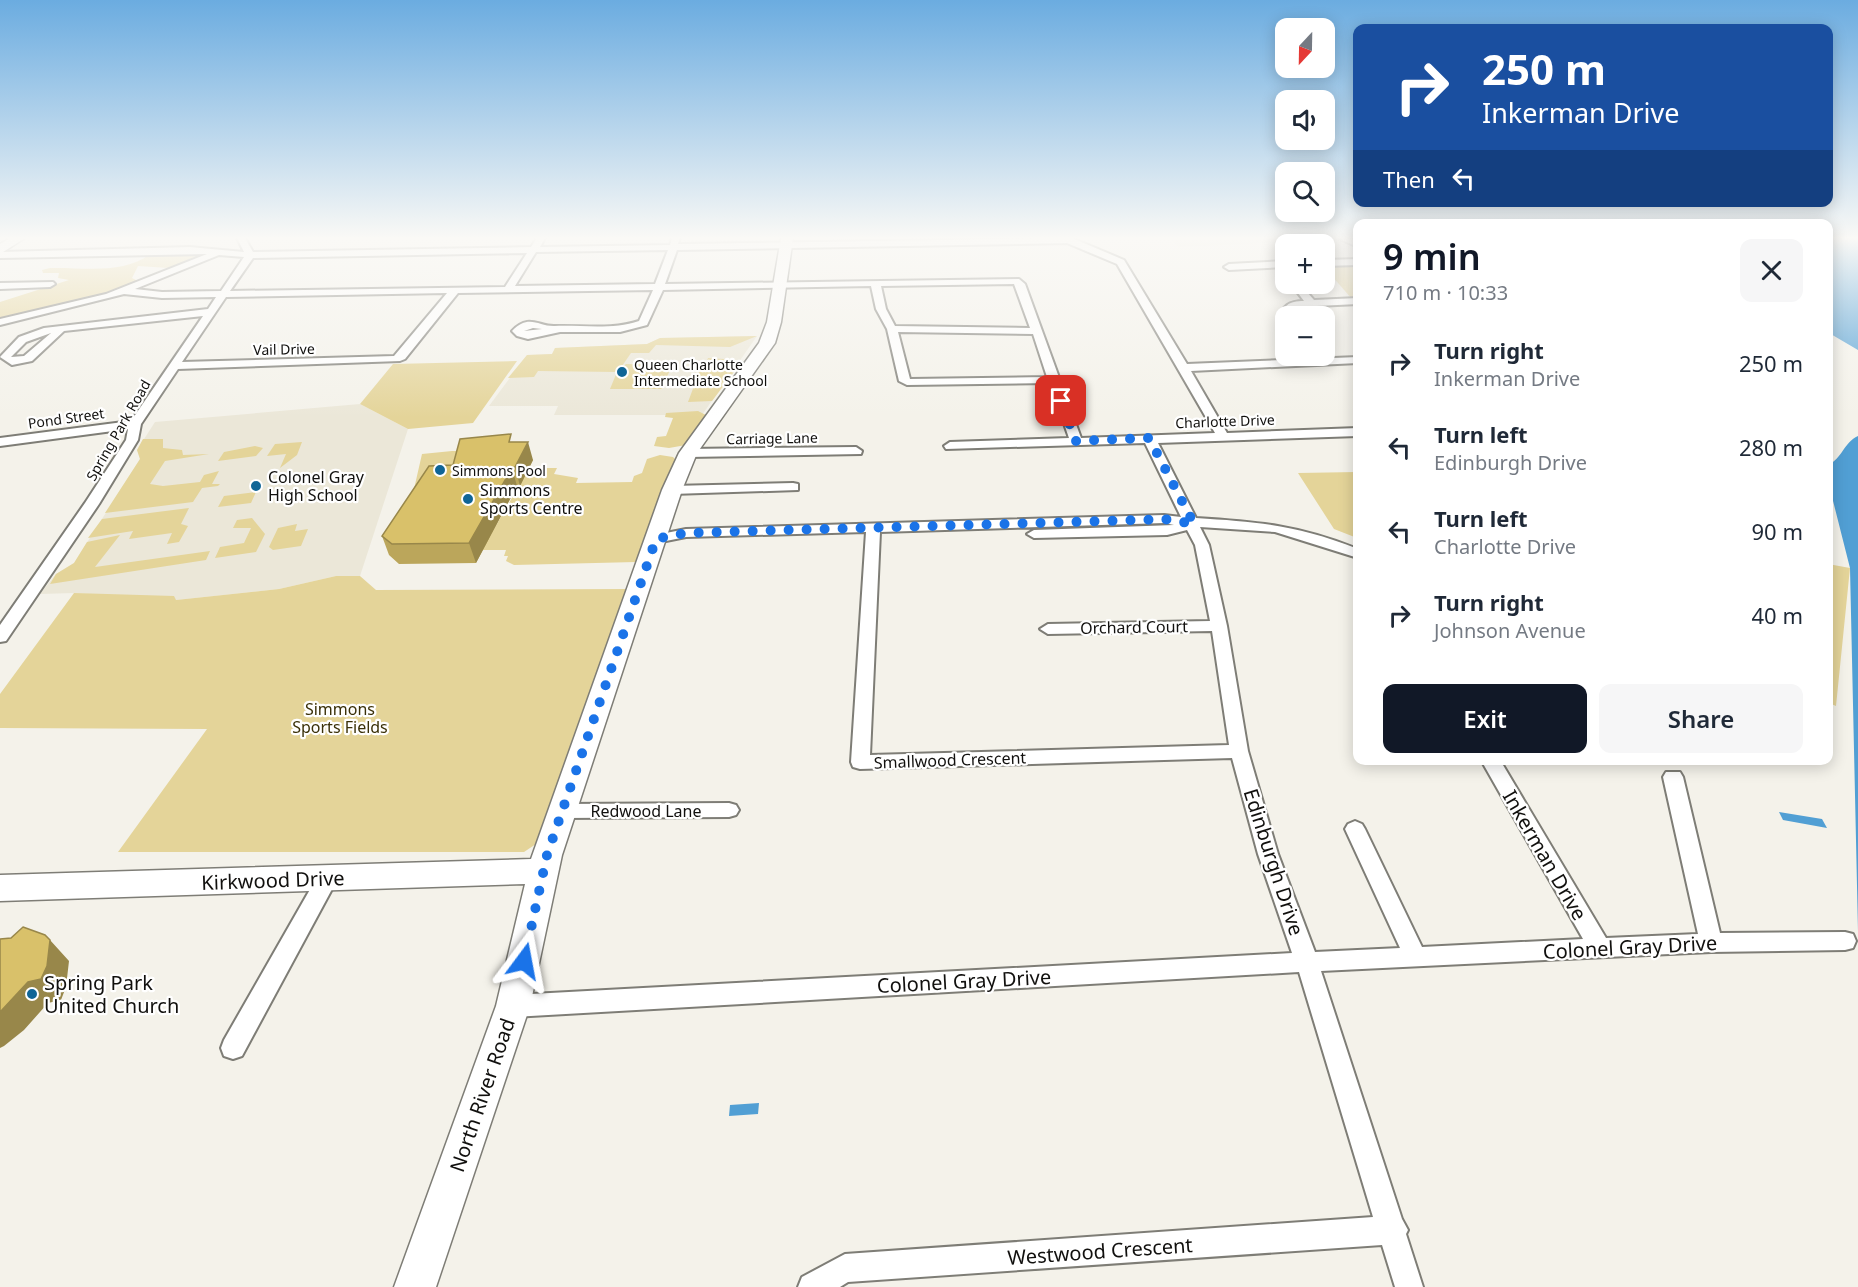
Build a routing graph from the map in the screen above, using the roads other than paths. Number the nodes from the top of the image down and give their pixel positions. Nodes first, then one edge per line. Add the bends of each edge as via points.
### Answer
1 (97, 298) edge
2 (222, 298) edge
3 (448, 298) edge
4 (655, 298) edge
5 (776, 298) edge
6 (878, 298) edge
7 (1025, 298) edge
8 (1142, 298) edge
9 (1306, 298) edge
10 (1353, 301) edge
11 (1310, 302) junction
12 (1291, 306) edge
13 (212, 312) junction
14 (0, 322) edge
15 (61, 328) junction
16 (892, 329) junction
17 (549, 330) dead end
18 (1038, 331) junction
19 (1335, 360) edge
20 (1353, 360) edge
21 (1275, 361) edge
22 (173, 366) junction
23 (1183, 368) junction
24 (1054, 380) junction
25 (135, 424) junction
26 (1353, 432) edge
27 (1223, 436) junction
28 (1149, 438) junction
29 (1076, 441) junction
30 (0, 442) edge
31 (950, 446) dead end
32 (856, 451) dead end
33 (688, 453) junction
34 (793, 487) dead end
35 (672, 490) junction
36 (1194, 524) junction
37 (872, 533) junction
38 (656, 539) junction
39 (1353, 552) edge
40 (1220, 626) junction
41 (1048, 629) dead end
42 (0, 637) edge
43 (1239, 751) junction
44 (1493, 765) edge
45 (1673, 777) dead end
46 (729, 810) dead end
47 (563, 811) junction
48 (1354, 829) dead end
49 (545, 871) junction
50 (327, 878) junction
51 (0, 888) edge
52 (1845, 941) dead end
53 (1711, 943) junction
54 (1600, 949) junction
55 (1416, 957) junction
56 (1307, 962) junction
57 (513, 1006) junction
58 (233, 1048) dead end
59 (1394, 1230) junction
60 (415, 1287) edge
61 (812, 1287) edge
62 (1409, 1287) edge

1 - 14 street
2 - 13 street, Spring Park Road
3 - 22 street, Vail Drive via 396,359
4 - 17 street via 647,318 636,327
5 - 33 main road, North River Road via 767,343
6 - 16 street
7 - 18 street
8 - 23 street
9 - 11 street
10 - 11 street
11 - 12 street
13 - 15 street
13 - 22 street, Spring Park Road
15 - 15 street via 31,334 5,358 15,362 31,357
16 - 18 street
16 - 24 street via 903,379 907,382
18 - 24 street
19 - 20 street
21 - 23 street
22 - 25 street, Spring Park Road
23 - 27 street
24 - 29 street
25 - 30 street, Pond Street
25 - 42 street, Spring Park Road via 132,440 92,504
26 - 27 street, Charlotte Drive
27 - 28 street, Charlotte Drive
28 - 29 street, Charlotte Drive
28 - 36 street, Edinburgh Drive
29 - 31 street, Charlotte Drive
32 - 33 street, Carriage Lane
33 - 35 main road, North River Road
34 - 35 street
35 - 38 main road, North River Road
36 - 37 street via 1167,531
36 - 39 street via 1262,526
36 - 40 street, Edinburgh Drive via 1209,567
37 - 38 street via 682,544
37 - 43 street, Smallwood Crescent via 860,762
38 - 47 main road, North River Road
40 - 41 street, Orchard Court
40 - 43 street, Edinburgh Drive
43 - 56 street, Edinburgh Drive via 1268,854
44 - 54 street, Inkerman Drive
45 - 53 street
46 - 47 street, Redwood Lane
47 - 49 main road, North River Road
48 - 55 street
49 - 50 main road, Kirkwood Drive
49 - 57 main road, North River Road
50 - 51 main road, Kirkwood Drive
50 - 58 street
52 - 53 street, Colonel Gray Drive
53 - 54 street, Colonel Gray Drive
54 - 55 street, Colonel Gray Drive
55 - 56 street, Colonel Gray Drive
56 - 57 street, Colonel Gray Drive
56 - 59 street, Edinburgh Drive
57 - 60 main road, North River Road
59 - 61 street, Westwood Crescent via 845,1268
59 - 62 street, Edinburgh Drive

